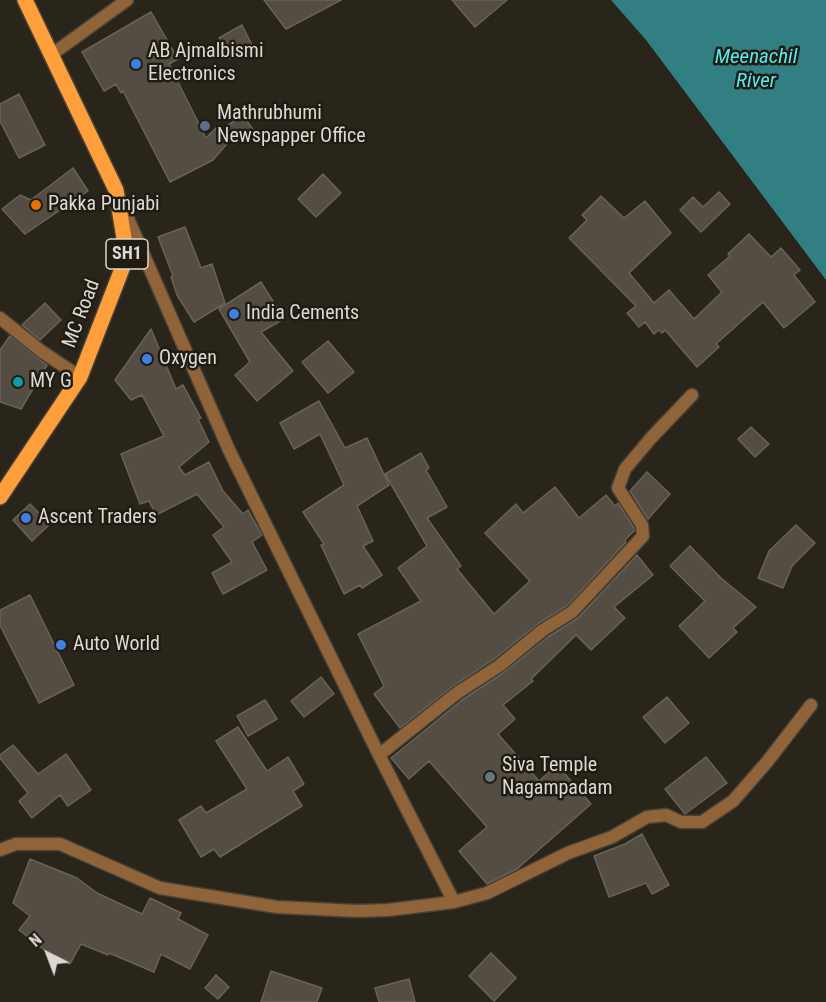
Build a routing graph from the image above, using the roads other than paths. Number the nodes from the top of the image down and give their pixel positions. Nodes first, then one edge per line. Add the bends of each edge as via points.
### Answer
1 (25, 0) edge
2 (127, 0) edge
3 (51, 55) junction
4 (116, 190) junction
5 (0, 318) edge
6 (80, 377) junction
7 (692, 395) dead end
8 (1, 495) edge
9 (811, 705) dead end
10 (379, 755) junction
11 (0, 850) edge
12 (454, 902) junction

1 - 3 main road, MC Road / SH1
2 - 3 street
3 - 4 main road, MC Road / SH1
4 - 6 main road, MC Road / SH1 via 127,256
4 - 10 street via 229,450
5 - 6 street
6 - 8 main road, MC Road / SH1
7 - 10 street via 626,469 618,488 642,525 643,536 572,612
9 - 12 street via 733,801 702,822 681,822 666,815 647,817 612,837 568,853 487,893
10 - 12 street
11 - 12 street via 16,844 60,844 160,888 277,907 357,911

